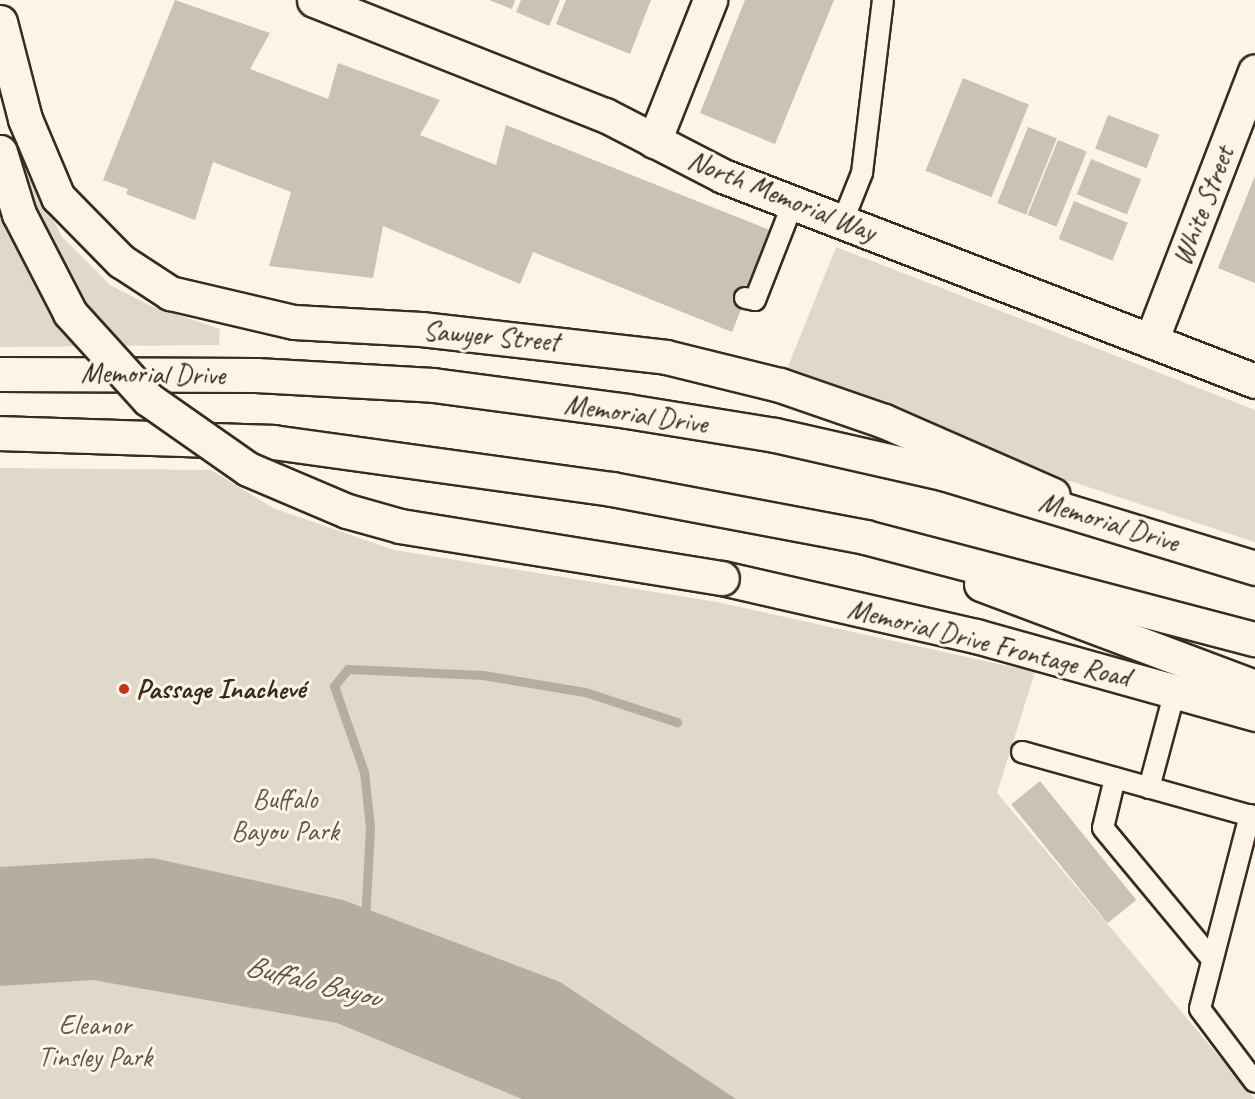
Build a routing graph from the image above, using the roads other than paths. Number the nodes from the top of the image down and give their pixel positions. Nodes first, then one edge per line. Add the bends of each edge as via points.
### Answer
1 (314, 0) edge
2 (710, 0) edge
3 (883, 0) edge
4 (0, 22) edge
5 (1255, 71) edge
6 (654, 141) junction
7 (0, 152) edge
8 (793, 203) junction
9 (842, 223) junction
10 (745, 298) dead end
11 (1151, 340) junction
12 (0, 374) edge
13 (1255, 381) edge
14 (0, 433) edge
15 (1118, 523) junction
16 (866, 537) junction
17 (1255, 568) edge
18 (1255, 639) edge
19 (1255, 687) edge
20 (1175, 691) junction
21 (1255, 714) edge
22 (1022, 752) dead end
23 (1115, 778) junction
24 (1149, 788) junction
25 (1253, 816) edge
26 (1210, 957) junction
27 (1255, 1082) edge

1 - 6 street, North Memorial Way via 605,115
2 - 6 street
3 - 9 lane via 862,173
4 - 15 street, Sawyer Street via 25,119 58,198 106,249 170,293 294,322 433,330 666,357 780,385 884,421
5 - 11 street, White Street
6 - 8 street, North Memorial Way
7 - 20 street, Memorial Drive Frontage Road, bridge via 23,223 70,313 148,399 248,468 347,511 400,526 722,578 976,636
8 - 9 street, North Memorial Way
8 - 10 lane via 755,300
9 - 11 street, North Memorial Way
11 - 13 street, North Memorial Way
12 - 15 street, Memorial Drive via 256,375 444,387 775,435
14 - 16 street via 273,442 612,489
15 - 17 street, Memorial Drive
16 - 18 street
16 - 19 street
20 - 21 street, Memorial Drive Frontage Road
20 - 24 lane
22 - 23 lane
23 - 24 lane
23 - 26 lane via 1103,828
24 - 25 lane
25 - 26 lane
26 - 27 lane via 1200,992 1203,1020

